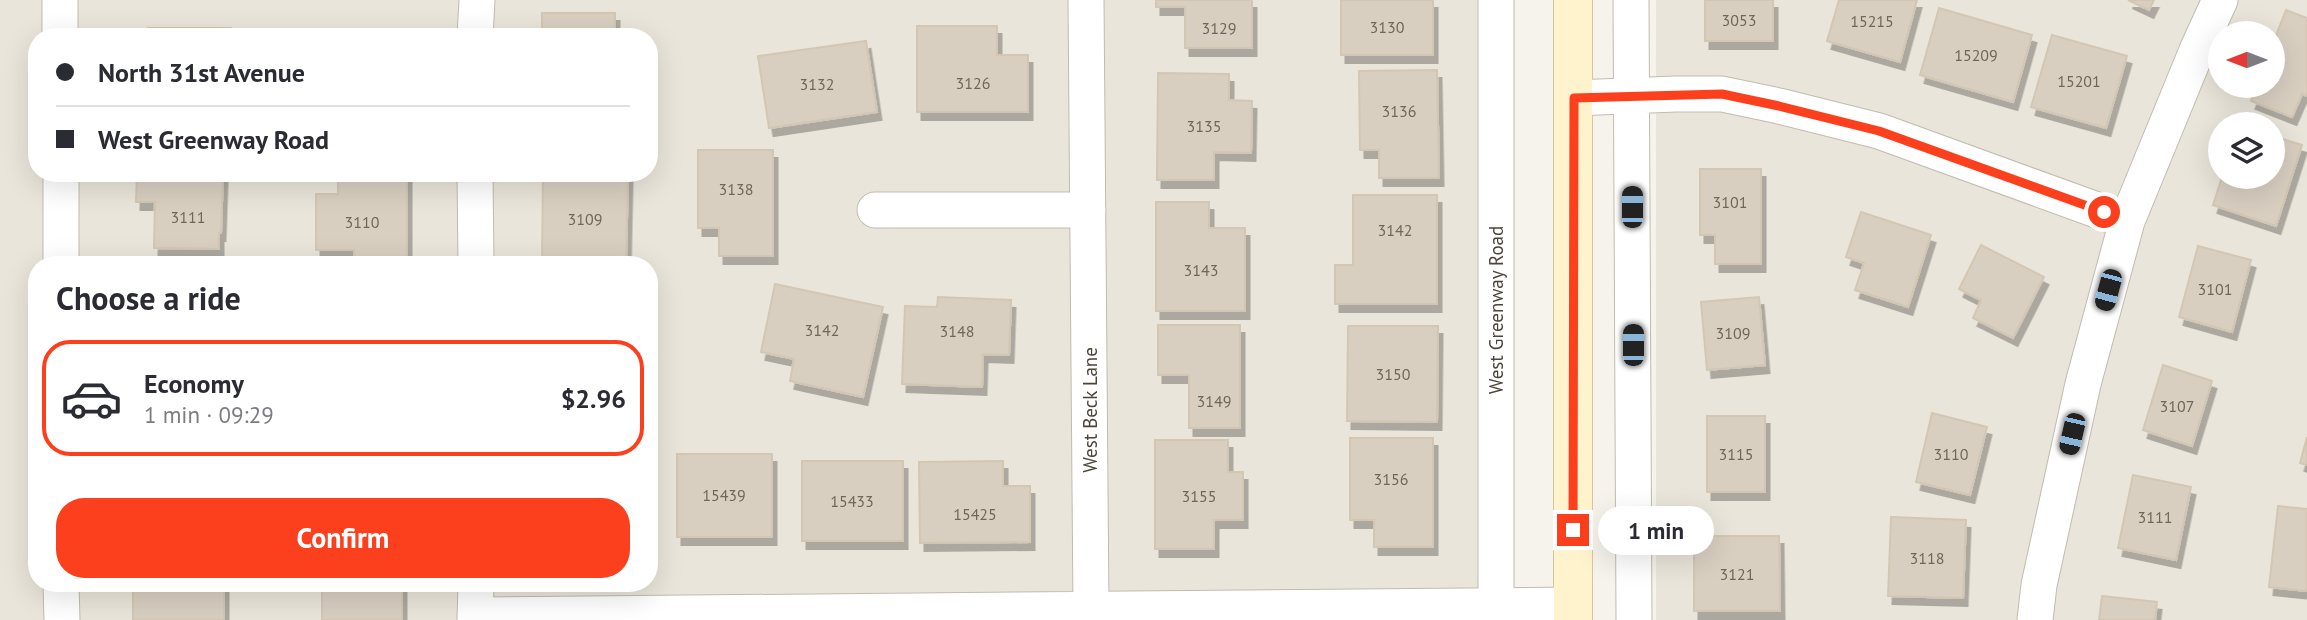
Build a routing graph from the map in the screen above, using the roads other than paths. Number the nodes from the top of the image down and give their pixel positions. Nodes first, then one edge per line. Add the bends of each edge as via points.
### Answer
1 (60, 0) edge
2 (477, 0) edge
3 (1086, 0) edge
4 (1496, 0) edge
5 (1573, 0) edge
6 (1631, 0) edge
7 (2220, 0) edge
8 (60, 28) edge
9 (475, 28) edge
10 (1631, 97) junction
11 (1574, 98) junction
12 (61, 182) edge
13 (475, 182) edge
14 (875, 210) dead end
15 (1088, 210) junction
16 (2127, 220) junction
17 (61, 256) edge
18 (476, 256) edge
19 (61, 592) edge
20 (476, 606) edge
21 (1091, 609) junction
22 (1573, 612) edge
23 (1496, 613) edge
24 (62, 620) edge
25 (1634, 620) edge
26 (2035, 620) edge

1 - 8 street
2 - 9 street
3 - 15 street, West Beck Lane
4 - 23 street, West Greenway Road
5 - 11 main road
6 - 10 street
7 - 16 street
10 - 11 street
10 - 16 street via 1722,94 1779,106 1879,131
10 - 25 street
11 - 22 main road
12 - 17 street
13 - 18 street
14 - 15 street
15 - 21 street, West Beck Lane
16 - 26 street via 2083,384
19 - 24 street
20 - 21 street
21 - 23 street
22 - 23 street

